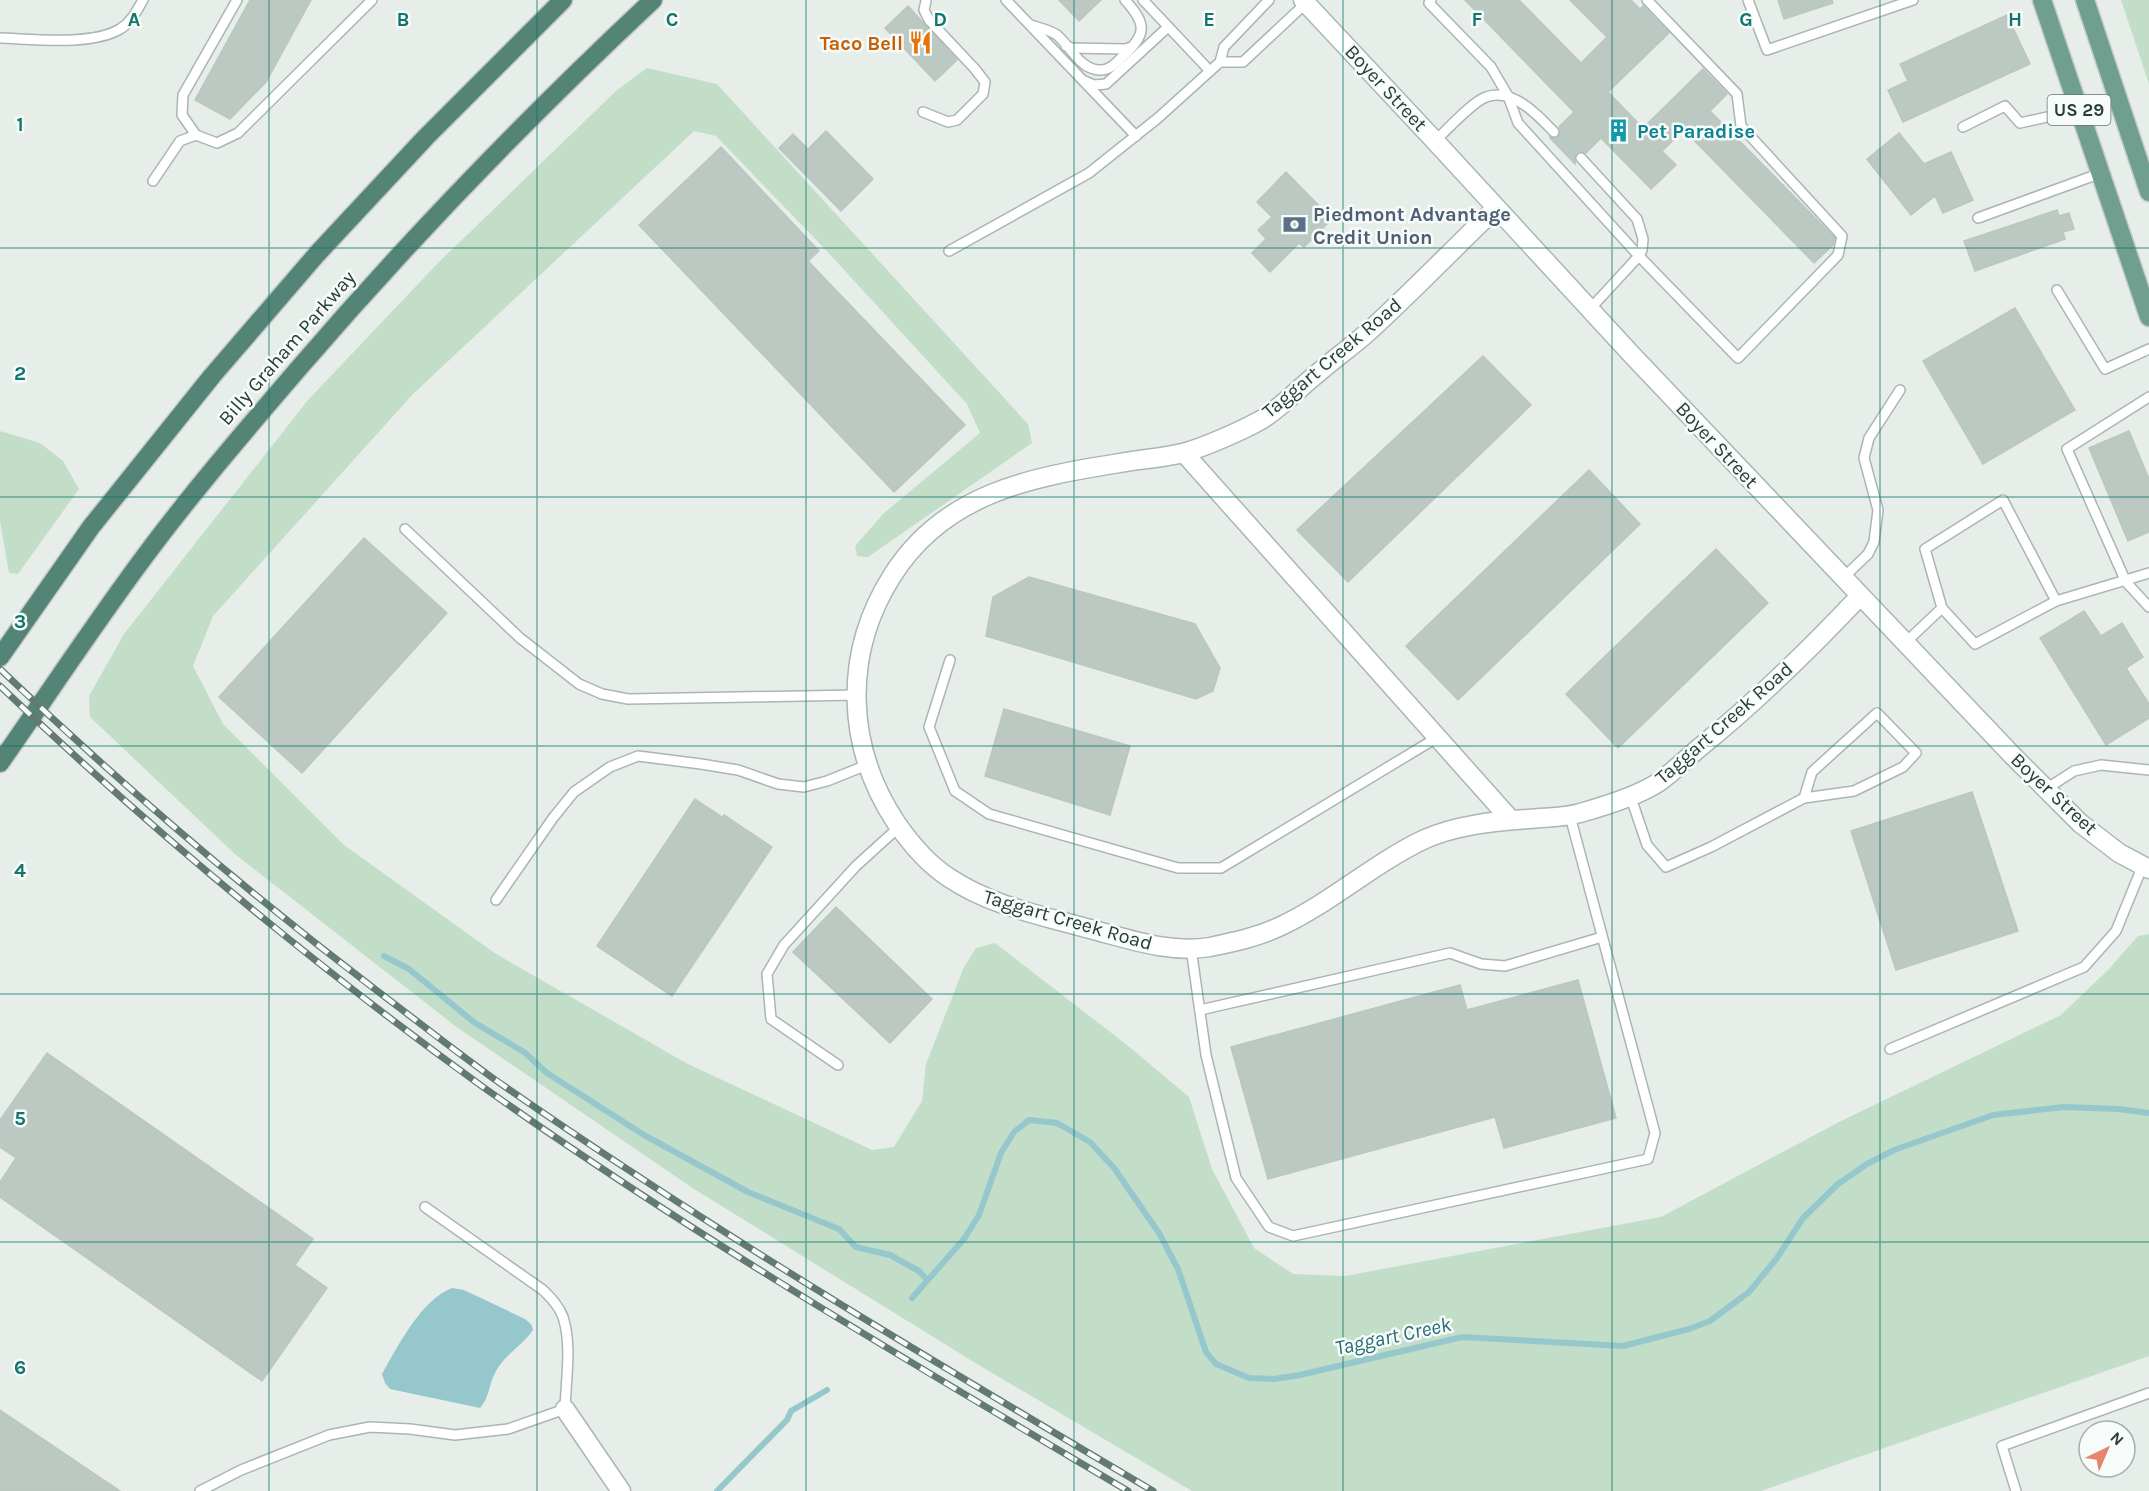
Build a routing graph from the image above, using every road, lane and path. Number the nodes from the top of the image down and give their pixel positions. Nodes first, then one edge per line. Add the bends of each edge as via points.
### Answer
1 (143, 0) edge
2 (237, 0) edge
3 (372, 0) edge
4 (563, 0) edge
5 (652, 0) edge
6 (1006, 0) edge
7 (1125, 0) edge
8 (1143, 0) edge
9 (1269, 0) edge
10 (1431, 0) edge
11 (1647, 0) edge
12 (1748, 0) edge
13 (1913, 0) edge
14 (2042, 0) edge
15 (2085, 0) edge
16 (926, 1) edge
17 (1304, 1) edge
18 (1890, 4) edge
19 (1029, 24) junction
20 (1168, 27) junction
21 (0, 38) edge
22 (1066, 45) junction
23 (1133, 47) junction
24 (1220, 62) junction
25 (1210, 71) junction
26 (1082, 80) junction
27 (1508, 96) junction
28 (2079, 110) junction
29 (923, 112) dead end
30 (1963, 128) dead end
31 (1554, 132) dead end
32 (196, 135) junction
33 (1136, 136) junction
34 (1436, 141) junction
35 (1581, 158) dead end
36 (2101, 173) junction
37 (153, 181) dead end
38 (2149, 192) edge
39 (1496, 208) junction
40 (1978, 218) dead end
41 (949, 251) dead end
42 (1639, 256) junction
43 (2057, 290) dead end
44 (1590, 309) junction
45 (2149, 317) edge
46 (2149, 349) edge
47 (1900, 390) dead end
48 (2149, 397) edge
49 (1184, 453) junction
50 (405, 529) dead end
51 (2149, 573) edge
52 (1843, 578) junction
53 (2126, 582) junction
54 (1860, 596) junction
55 (2056, 601) junction
56 (2149, 607) edge
57 (1942, 608) junction
58 (1905, 643) junction
59 (0, 657) edge
60 (950, 660) dead end
61 (857, 696) junction
62 (1438, 737) junction
63 (0, 763) edge
64 (867, 765) junction
65 (2149, 770) edge
66 (2046, 789) junction
67 (1630, 795) junction
68 (1804, 798) junction
69 (1570, 816) junction
70 (1511, 820) junction
71 (899, 826) junction
72 (2146, 867) edge
73 (496, 900) dead end
74 (1602, 937) junction
75 (1191, 948) junction
76 (1200, 1010) junction
77 (1890, 1049) dead end
78 (838, 1065) dead end
79 (425, 1208) dead end
80 (2149, 1393) edge
81 (565, 1408) junction
82 (200, 1491) edge
83 (621, 1491) edge
84 (2016, 1491) edge

1 - 21 lane via 120,30 88,40
2 - 32 lane via 183,95 182,115
3 - 32 lane via 238,133 218,143
4 - 59 highway, Billy Graham Parkway via 426,137 317,254 212,376 91,527
5 - 63 highway, Billy Graham Parkway via 470,179 258,415 140,563
6 - 19 lane
7 - 23 lane via 1142,26
8 - 20 lane
9 - 24 lane via 1224,47
10 - 27 lane via 1429,3 1491,67
11 - 42 lane via 1737,94 1741,126 1842,236 1838,255 1738,358
12 - 18 lane via 1767,50
13 - 18 lane
14 - 28 main road, US 29
15 - 38 main road, US 29
16 - 29 lane via 924,10 929,20 985,81 983,94 957,120 948,122
17 - 24 lane via 1243,62
17 - 34 street, Boyer Street
19 - 22 lane via 1056,34
19 - 26 lane
20 - 25 lane
20 - 26 lane via 1107,84 1094,85
22 - 23 lane
22 - 23 lane via 1086,65 1100,71 1113,66
24 - 25 lane
25 - 33 lane
26 - 33 lane
27 - 31 lane via 1534,111
27 - 34 lane via 1487,96
27 - 42 lane via 1518,123
28 - 30 lane via 2020,123 2005,106
28 - 36 main road, US 29
32 - 37 lane via 180,141
33 - 41 lane via 1089,173
34 - 39 street, Boyer Street
35 - 42 lane via 1637,219 1643,238
36 - 40 lane
36 - 45 main road, US 29
39 - 44 street, Boyer Street
39 - 49 street, Taggart Creek Road via 1364,336 1263,419
42 - 44 lane
43 - 46 lane via 2105,369
44 - 52 street, Boyer Street
47 - 52 lane via 1869,438 1864,458 1878,510 1874,542 1868,554
48 - 53 lane via 2067,450
49 - 61 street, Taggart Creek Road via 1038,477 999,490 940,523 893,574 875,606 863,641
49 - 62 street
50 - 61 lane via 520,638 579,684 602,694 628,699
51 - 53 lane
52 - 54 street, Boyer Street
53 - 55 lane
53 - 56 lane
54 - 58 street, Boyer Street
54 - 67 street, Taggart Creek Road via 1740,715 1656,784
55 - 57 lane via 1975,644
55 - 57 lane via 2003,500 1925,549
57 - 58 lane
58 - 66 street, Boyer Street
60 - 62 lane via 929,727 955,791 990,814 1178,868 1221,868
61 - 64 street, Taggart Creek Road via 860,739
62 - 70 street
64 - 71 street, Taggart Creek Road via 884,804
64 - 73 lane via 804,787 778,784 738,770 638,756 610,767 574,792
65 - 66 lane via 2101,765 2074,771
66 - 72 street, Boyer Street via 2080,823 2119,853
67 - 68 lane via 1647,844 1666,867
67 - 69 street, Taggart Creek Road
68 - 68 lane via 1854,791 1903,767 1916,753 1877,713 1812,772
69 - 70 street, Taggart Creek Road
69 - 74 lane
70 - 75 street, Taggart Creek Road via 1429,837 1281,926 1248,939
71 - 75 street, Taggart Creek Road via 926,860 944,875 1002,905 1161,947
71 - 78 lane via 856,866 784,945 767,974 771,1019
72 - 77 lane via 2116,931 2084,967
74 - 76 lane via 1505,966 1481,964 1450,953
74 - 76 lane via 1655,1133 1648,1159 1293,1236 1269,1227 1236,1178 1206,1055
75 - 76 lane
79 - 81 lane via 556,1303 568,1344
80 - 84 lane via 2002,1446
81 - 82 lane via 508,1429 455,1435 370,1427 329,1435
81 - 83 street

